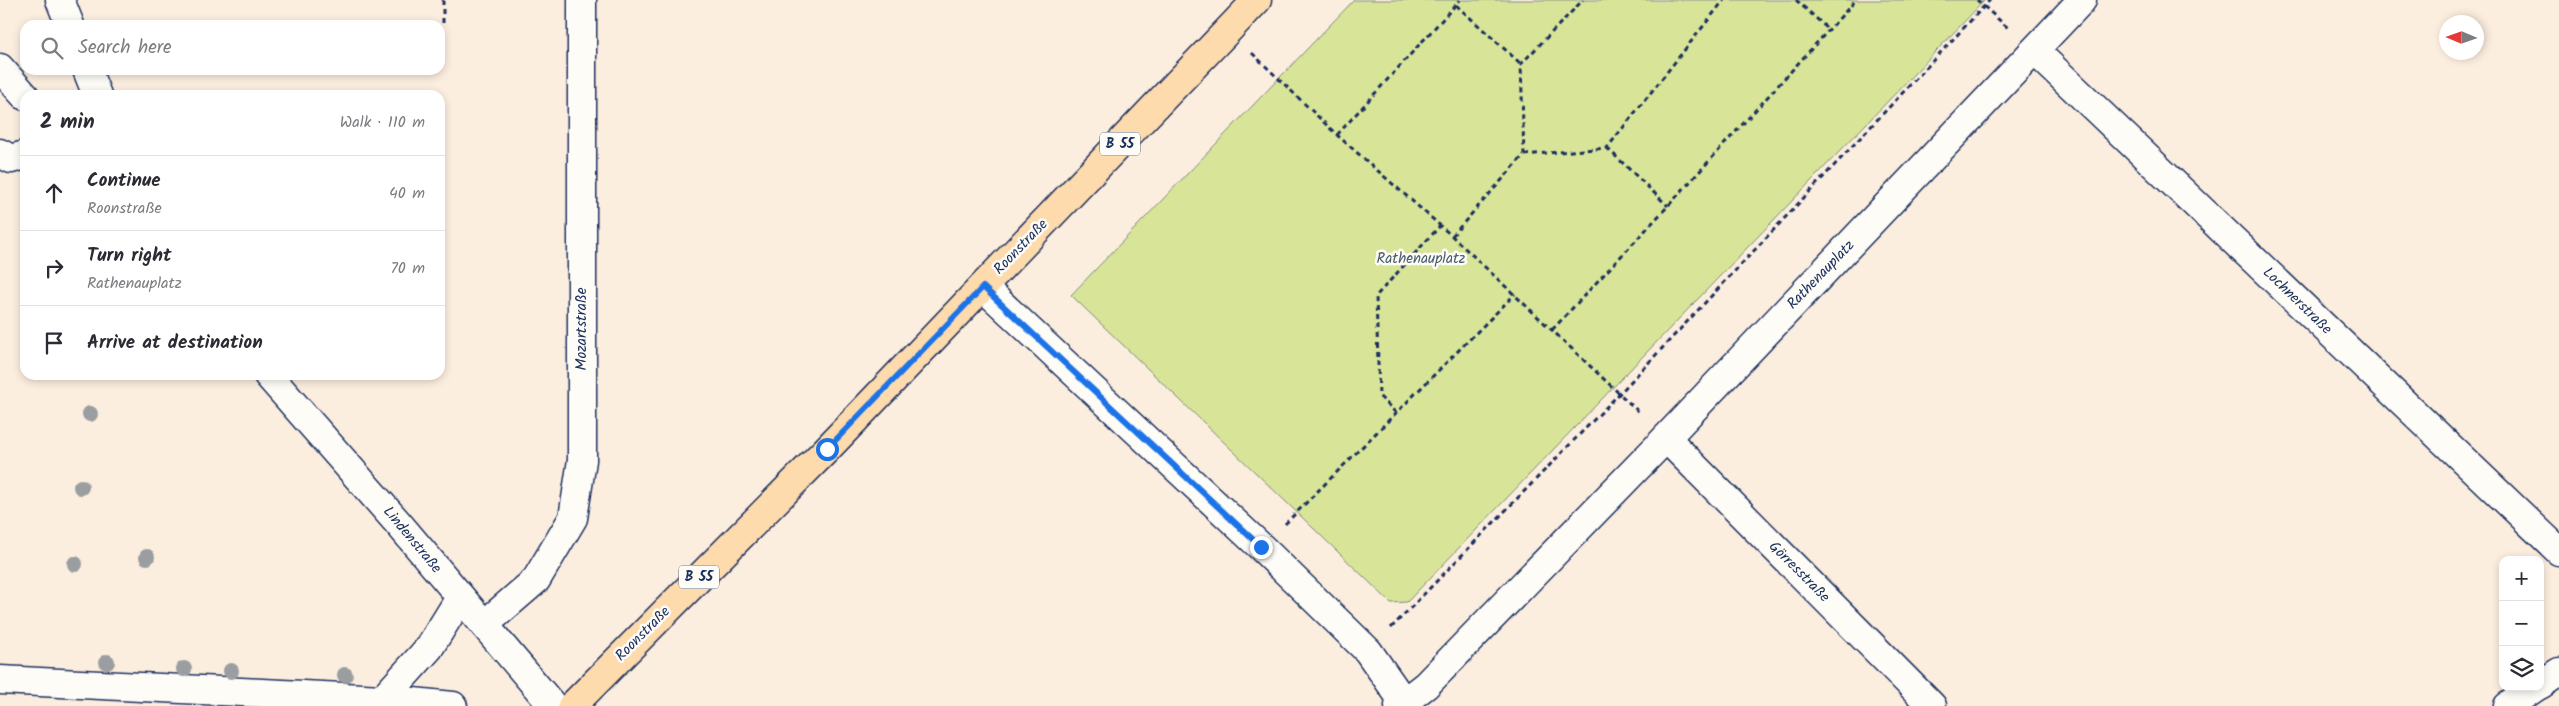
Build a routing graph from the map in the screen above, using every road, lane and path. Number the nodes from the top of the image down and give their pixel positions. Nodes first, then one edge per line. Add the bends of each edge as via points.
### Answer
1 (60, 0) edge
2 (443, 0) edge
3 (582, 0) edge
4 (1257, 0) edge
5 (1460, 0) edge
6 (1583, 0) edge
7 (1724, 0) edge
8 (1796, 0) edge
9 (1856, 0) edge
10 (1977, 0) edge
11 (1990, 0) edge
12 (2082, 0) edge
13 (1456, 5) junction
14 (1984, 6) junction
15 (68, 20) edge
16 (443, 20) edge
17 (1828, 29) junction
18 (1227, 31) junction
19 (2035, 51) junction
20 (1521, 64) junction
21 (89, 75) edge
22 (95, 90) edge
23 (1336, 134) junction
24 (1607, 148) junction
25 (1524, 155) junction
26 (1668, 206) junction
27 (1440, 226) junction
28 (1452, 236) junction
29 (983, 287) junction
30 (1515, 294) junction
31 (1552, 330) junction
32 (272, 380) edge
33 (1620, 393) junction
34 (1396, 413) junction
35 (1666, 438) junction
36 (1261, 547) junction
37 (2559, 551) edge
38 (460, 598) junction
39 (484, 624) junction
40 (1368, 652) junction
41 (2559, 672) edge
42 (0, 680) edge
43 (2544, 682) edge
44 (2530, 691) edge
45 (383, 699) junction
46 (1401, 703) edge
47 (453, 706) edge
48 (553, 706) edge
49 (572, 706) edge
50 (1932, 706) edge
51 (2508, 706) edge

1 - 15 street
2 - 16 path
3 - 39 street, Mozartstraße via 582,460 573,518 536,580
4 - 18 main road, Roonstraße / B 55
5 - 13 path
6 - 20 path
7 - 24 path
8 - 17 path
9 - 17 path
10 - 14 path
11 - 14 path
12 - 19 street, Rathenauplatz
13 - 20 path
13 - 23 path
14 - 19 path
14 - 33 path
17 - 26 path
18 - 23 path
18 - 29 main road, Roonstraße / B 55
19 - 35 street, Rathenauplatz
19 - 37 street, Lochnerstraße
20 - 25 path
21 - 22 street
23 - 27 path
24 - 25 path
24 - 26 path
25 - 28 path
26 - 31 path
27 - 28 path
27 - 34 path via 1376,296 1379,396
28 - 30 path
29 - 36 street, Rathenauplatz
29 - 49 main road, Roonstraße / B 55
30 - 31 path
30 - 34 path
31 - 33 path
32 - 38 street, Lindenstraße
33 - 35 path
33 - 40 path
34 - 36 path
35 - 46 street, Rathenauplatz via 1426,685
35 - 50 street, Görresstraße
36 - 40 street, Rathenauplatz
38 - 39 street, Lindenstraße
38 - 45 street via 429,648
39 - 48 street, Lindenstraße
40 - 46 street, Rathenauplatz
41 - 43 street
42 - 45 street
44 - 51 street
45 - 47 street

